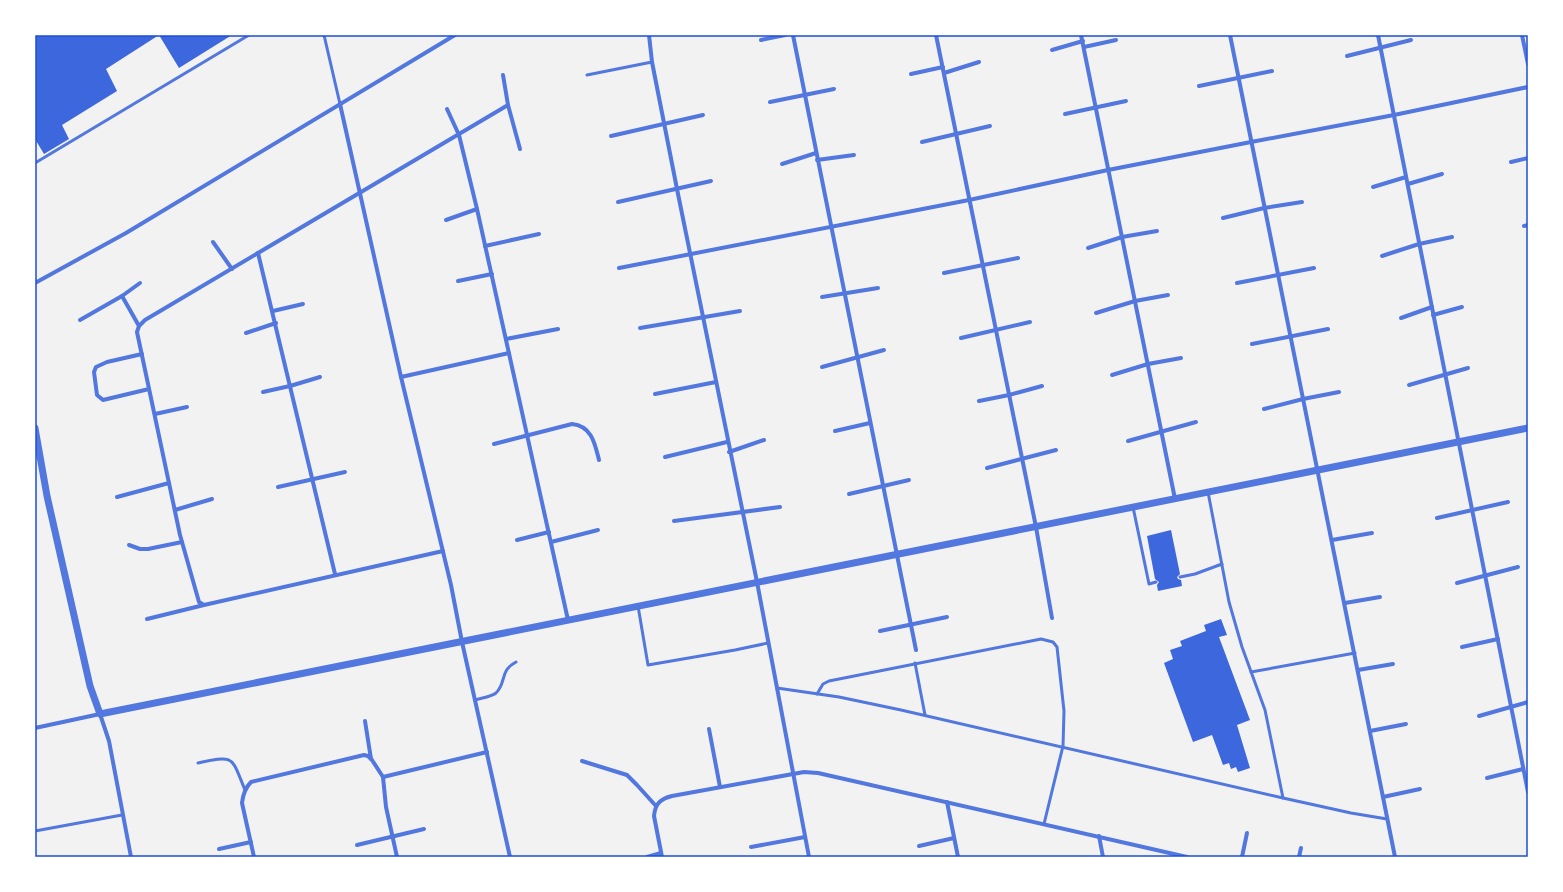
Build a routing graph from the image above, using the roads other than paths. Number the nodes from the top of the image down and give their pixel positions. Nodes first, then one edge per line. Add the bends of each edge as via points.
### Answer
1 (249, 35) edge
2 (324, 35) edge
3 (455, 35) edge
4 (649, 35) edge
5 (785, 35) edge
6 (793, 35) edge
7 (936, 35) edge
8 (1081, 35) edge
9 (1230, 35) edge
10 (1378, 35) edge
11 (1522, 35) edge
12 (761, 40) dead end
13 (1116, 40) dead end
14 (1410, 40) dead end
15 (1083, 41) junction
16 (1084, 47) junction
17 (1380, 49) junction
18 (1052, 50) dead end
19 (1348, 56) dead end
20 (652, 62) junction
21 (979, 62) dead end
22 (1528, 64) edge
23 (943, 67) junction
24 (1272, 71) dead end
25 (944, 73) junction
26 (503, 74) dead end
27 (911, 74) dead end
28 (588, 75) dead end
29 (1238, 78) junction
30 (1199, 86) dead end
31 (1528, 87) edge
32 (834, 89) dead end
33 (805, 95) junction
34 (1126, 101) dead end
35 (770, 102) dead end
36 (340, 104) junction
37 (508, 105) junction
38 (1096, 107) junction
39 (447, 109) dead end
40 (1065, 114) dead end
41 (703, 115) dead end
42 (1394, 115) junction
43 (664, 124) junction
44 (990, 126) dead end
45 (459, 135) junction
46 (956, 135) junction
47 (611, 136) dead end
48 (922, 142) dead end
49 (1250, 142) junction
50 (520, 149) dead end
51 (816, 153) junction
52 (854, 155) dead end
53 (1528, 158) edge
54 (817, 160) junction
55 (1511, 162) dead end
56 (35, 163) edge
57 (782, 164) dead end
58 (1108, 170) junction
59 (1442, 174) dead end
60 (1406, 177) junction
61 (711, 181) dead end
62 (1408, 184) junction
63 (1373, 187) dead end
64 (677, 189) junction
65 (360, 192) junction
66 (969, 200) junction
67 (618, 202) dead end
68 (1302, 202) dead end
69 (1264, 208) junction
70 (477, 209) junction
71 (1223, 218) dead end
72 (446, 220) dead end
73 (830, 227) junction
74 (1157, 231) dead end
75 (539, 234) dead end
76 (1122, 237) junction
77 (1452, 237) dead end
78 (213, 242) dead end
79 (1419, 244) junction
80 (485, 246) junction
81 (1088, 248) dead end
82 (258, 253) junction
83 (691, 254) junction
84 (1382, 256) dead end
85 (1018, 258) dead end
86 (982, 266) junction
87 (619, 268) dead end
88 (1314, 268) dead end
89 (232, 269) junction
90 (944, 273) dead end
91 (492, 274) junction
92 (1278, 275) junction
93 (458, 281) dead end
94 (35, 283) edge
95 (140, 283) dead end
96 (1237, 283) dead end
97 (878, 288) dead end
98 (844, 294) junction
99 (1168, 295) dead end
100 (122, 296) junction
101 (822, 297) dead end
102 (1135, 301) junction
103 (303, 304) dead end
104 (1432, 307) junction
105 (1462, 307) dead end
106 (273, 311) junction
107 (740, 311) dead end
108 (1096, 313) dead end
109 (1433, 315) junction
110 (703, 317) junction
111 (1401, 318) dead end
112 (80, 320) dead end
113 (1030, 322) dead end
114 (276, 323) junction
115 (139, 326) junction
116 (640, 328) dead end
117 (558, 329) dead end
118 (1328, 329) dead end
119 (996, 330) junction
120 (246, 333) dead end
121 (1290, 337) junction
122 (961, 338) dead end
123 (506, 339) junction
124 (1252, 344) dead end
125 (884, 350) dead end
126 (509, 353) junction
127 (142, 354) junction
128 (857, 358) junction
129 (1181, 358) dead end
130 (1148, 364) junction
131 (822, 367) dead end
132 (1468, 368) dead end
133 (1112, 375) dead end
134 (1445, 375) junction
135 (320, 377) dead end
136 (401, 377) junction
137 (716, 382) junction
138 (1409, 385) dead end
139 (290, 386) junction
140 (1042, 386) dead end
141 (150, 389) junction
142 (263, 392) dead end
143 (1339, 392) dead end
144 (655, 394) dead end
145 (1009, 395) junction
146 (1303, 399) junction
147 (979, 401) dead end
148 (187, 407) dead end
149 (1264, 409) dead end
150 (155, 414) junction
151 (1196, 422) dead end
152 (870, 423) junction
153 (35, 428) edge
154 (1528, 428) edge
155 (835, 430) dead end
156 (1161, 433) junction
157 (527, 435) junction
158 (764, 440) dead end
159 (727, 442) junction
160 (1128, 442) dead end
161 (1458, 442) junction
162 (494, 444) dead end
163 (1056, 450) dead end
164 (729, 452) junction
165 (665, 457) dead end
166 (599, 460) dead end
167 (1022, 460) junction
168 (987, 468) dead end
169 (1318, 470) junction
170 (345, 472) dead end
171 (312, 479) junction
172 (909, 480) dead end
173 (169, 483) junction
174 (278, 486) dead end
175 (883, 486) junction
176 (1208, 492) junction
177 (848, 494) dead end
178 (117, 497) dead end
179 (212, 499) dead end
180 (1175, 499) junction
181 (1508, 502) dead end
182 (780, 507) dead end
183 (1133, 507) junction
184 (1472, 509) junction
185 (175, 510) junction
186 (742, 511) junction
187 (1437, 518) dead end
188 (674, 521) dead end
189 (1036, 527) junction
190 (598, 530) dead end
191 (549, 532) junction
192 (1372, 533) dead end
193 (517, 540) dead end
194 (1332, 540) junction
195 (182, 542) junction
196 (551, 542) junction
197 (128, 545) dead end
198 (443, 551) junction
199 (897, 554) junction
200 (1222, 564) junction
201 (1518, 567) dead end
202 (334, 574) junction
203 (1485, 575) junction
204 (1180, 577) dead end
205 (757, 582) junction
206 (1156, 582) dead end
207 (1457, 583) dead end
208 (1380, 597) dead end
209 (1345, 603) junction
210 (204, 605) junction
211 (638, 606) junction
212 (947, 617) dead end
213 (1052, 618) dead end
214 (147, 619) dead end
215 (568, 621) junction
216 (911, 624) junction
217 (880, 631) dead end
218 (1498, 639) junction
219 (462, 642) junction
220 (768, 643) junction
221 (1462, 648) dead end
222 (916, 650) dead end
223 (1355, 653) junction
224 (516, 662) dead end
225 (915, 663) junction
226 (1393, 664) dead end
227 (1358, 670) junction
228 (1251, 672) junction
229 (777, 688) junction
230 (817, 694) junction
231 (475, 700) junction
232 (1528, 702) edge
233 (1511, 707) junction
234 (100, 714) junction
235 (925, 715) junction
236 (1479, 716) dead end
237 (366, 721) dead end
238 (1406, 724) dead end
239 (35, 728) edge
240 (709, 729) dead end
241 (1370, 731) junction
242 (1063, 746) junction
243 (487, 752) junction
244 (372, 760) junction
245 (582, 761) dead end
246 (198, 763) dead end
247 (1523, 769) junction
248 (793, 773) junction
249 (383, 777) junction
250 (1487, 778) dead end
251 (720, 787) junction
252 (1420, 789) dead end
253 (245, 790) junction
254 (1528, 792) edge
255 (1383, 797) junction
256 (1283, 798) junction
257 (947, 802) junction
258 (656, 806) junction
259 (122, 815) junction
260 (1387, 820) junction
261 (1044, 824) junction
262 (424, 829) dead end
263 (35, 832) edge
264 (1247, 833) dead end
265 (1099, 836) junction
266 (393, 837) junction
267 (805, 837) junction
268 (954, 838) junction
269 (251, 842) junction
270 (357, 844) dead end
271 (919, 846) dead end
272 (751, 847) dead end
273 (1301, 848) dead end
274 (219, 849) dead end
275 (661, 855) edge
276 (131, 857) edge
277 (254, 857) edge
278 (397, 857) edge
279 (510, 857) edge
280 (647, 857) edge
281 (809, 857) edge
282 (958, 857) edge
283 (1103, 857) edge
284 (1187, 857) edge
285 (1242, 857) edge
286 (1299, 857) edge
287 (1395, 857) edge

1 - 56 lane
2 - 36 lane
3 - 36 street
4 - 20 street
5 - 12 street
6 - 33 street
7 - 23 street
8 - 15 street
9 - 29 street
10 - 17 street
11 - 22 street
13 - 16 street
14 - 17 street
15 - 16 street
15 - 18 street
16 - 38 street
17 - 19 street
17 - 42 street
20 - 28 lane
20 - 43 street
21 - 25 street
23 - 25 street
23 - 27 street
24 - 29 street
25 - 46 street
26 - 37 street
29 - 30 street
29 - 49 street
31 - 42 street
32 - 33 street
33 - 35 street
33 - 51 street
34 - 38 street
36 - 65 street
36 - 94 street via 107,244
37 - 45 street
37 - 50 street
38 - 40 street
38 - 58 street
39 - 45 street
41 - 43 street
42 - 49 street
42 - 60 street
43 - 47 street
43 - 64 street
44 - 46 street
45 - 65 street
45 - 70 street
46 - 48 street
46 - 66 street
49 - 58 street
49 - 69 street
51 - 54 street
51 - 57 street
52 - 54 street
53 - 55 street
54 - 73 street
58 - 66 street
58 - 76 street
59 - 62 street
60 - 62 street
60 - 63 street
61 - 64 street
62 - 79 street
64 - 67 street
64 - 83 street
65 - 82 street
65 - 136 street
66 - 73 street
66 - 86 street
68 - 69 street
69 - 71 street
69 - 92 street
70 - 72 street
70 - 80 street
73 - 83 street
73 - 98 street
74 - 76 street
75 - 80 street
76 - 81 street
76 - 102 street
77 - 79 street
78 - 89 street
79 - 84 street
79 - 104 street
80 - 91 street
82 - 89 street
82 - 106 street
83 - 87 street
83 - 110 street
85 - 86 street
86 - 90 street
86 - 119 street
88 - 92 street
89 - 115 street
91 - 93 street
91 - 123 street
92 - 96 street
92 - 121 street
95 - 100 street
97 - 98 street
98 - 101 street
98 - 128 street
99 - 102 street
100 - 112 street
100 - 115 street
102 - 108 street
102 - 130 street
103 - 106 street
104 - 109 street
104 - 111 street
105 - 109 street
106 - 114 street
107 - 110 street
109 - 134 street
110 - 116 street
110 - 137 street
113 - 119 street
114 - 120 street
114 - 139 street
115 - 127 street via 137,332
117 - 123 street
118 - 121 street
119 - 122 street
119 - 145 street
121 - 124 street
121 - 146 street
123 - 126 street
125 - 128 street
126 - 136 street
126 - 157 street
127 - 141 street
127 - 141 street via 96,367 94,372 97,395 103,400
128 - 131 street
128 - 152 street
129 - 130 street
130 - 133 street
130 - 156 street
132 - 134 street
134 - 138 street
134 - 161 street
135 - 139 street
136 - 198 street
137 - 144 street
137 - 159 street
139 - 142 street
139 - 171 street
140 - 145 street
141 - 150 street
143 - 146 street
145 - 147 street
145 - 167 street
146 - 149 street
146 - 169 street
148 - 150 street
150 - 173 street
151 - 156 street
152 - 155 street
152 - 175 street
153 - 234 street via 44,483 90,686
154 - 161 street
156 - 160 street
156 - 180 street
157 - 162 street
157 - 166 street via 572,424 582,426 593,438
157 - 191 street
158 - 164 street
159 - 164 street
159 - 165 street
161 - 169 street
161 - 184 street
163 - 167 street
164 - 186 street
167 - 168 street
167 - 189 street
169 - 176 street
169 - 194 street
170 - 171 street
171 - 174 street
171 - 202 street
172 - 175 street
173 - 178 street
173 - 185 street
175 - 177 street
175 - 199 street
176 - 180 street
176 - 200 lane
179 - 185 street
180 - 183 street
181 - 184 street
182 - 186 street
183 - 189 street
183 - 206 lane via 1149,584
184 - 187 street
184 - 203 street
185 - 195 street
186 - 188 street
186 - 205 street
189 - 199 street
189 - 213 street
190 - 196 street
191 - 193 street
191 - 196 street
192 - 194 street
194 - 209 street
195 - 197 street via 148,549
195 - 210 street via 199,602
196 - 215 street
198 - 202 street
198 - 219 street
199 - 205 street
199 - 216 street
200 - 204 lane
200 - 228 lane via 1229,602
201 - 203 street
202 - 210 street
203 - 207 street
203 - 218 street
205 - 211 street
205 - 220 street
208 - 209 street
209 - 223 street
210 - 214 street
211 - 215 street
211 - 220 lane via 648,665
212 - 216 street
215 - 219 street
216 - 217 street
216 - 222 street
218 - 221 street
218 - 233 street
219 - 231 street
219 - 234 street
220 - 229 street
223 - 227 street
223 - 228 lane
224 - 231 lane via 507,668 495,694
225 - 230 lane via 829,681 823,684
225 - 235 lane
225 - 242 lane via 1041,639 1053,642 1057,647 1064,711
226 - 227 street
227 - 241 street
228 - 256 lane via 1265,710
229 - 230 lane
229 - 248 street
230 - 235 lane
231 - 243 street
232 - 233 street
233 - 236 street
233 - 247 street
234 - 239 street
234 - 259 street via 109,741
235 - 242 lane
237 - 244 street
238 - 241 street
240 - 251 street
241 - 255 street
242 - 256 lane
242 - 261 lane
243 - 249 street
243 - 279 street
244 - 249 street
244 - 253 street via 364,755 251,782
245 - 258 street via 627,775
246 - 253 lane via 228,759 234,763
247 - 250 street
247 - 254 street
248 - 251 street
248 - 257 street via 818,773
248 - 267 street
249 - 266 street
251 - 258 street via 665,798
252 - 255 street
253 - 269 street via 242,803
255 - 260 street
256 - 260 lane
257 - 261 street
257 - 268 street
258 - 275 street via 654,816
259 - 263 lane
259 - 276 street
260 - 287 street
261 - 265 street
262 - 266 street
264 - 285 street
265 - 283 street
265 - 284 street
266 - 270 street
266 - 278 street
267 - 272 street
267 - 281 street
268 - 271 street
268 - 282 street
269 - 274 street
269 - 277 street
273 - 286 street
275 - 280 street

